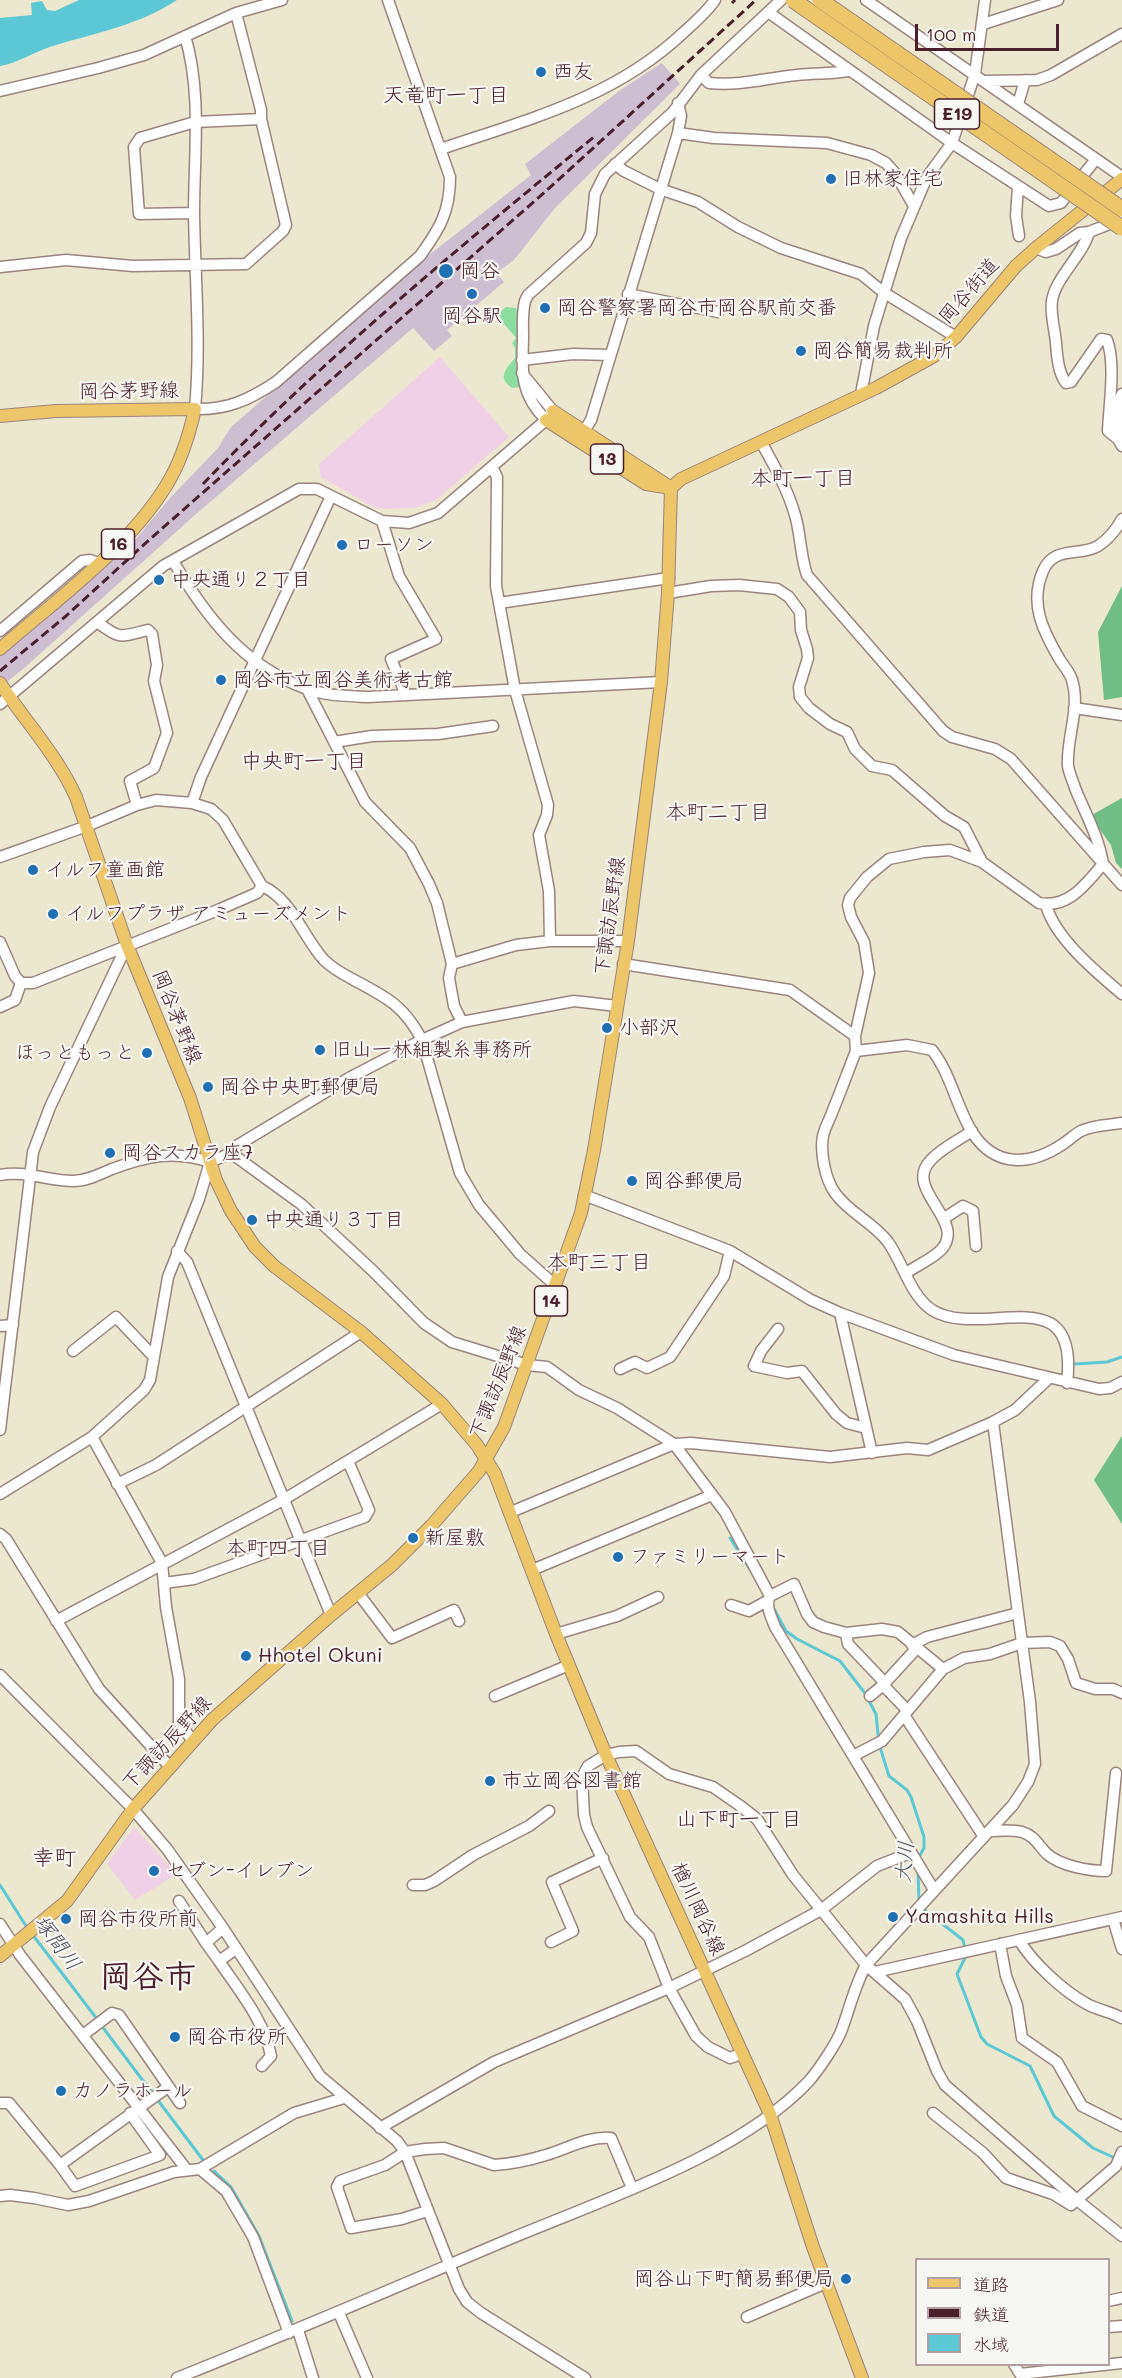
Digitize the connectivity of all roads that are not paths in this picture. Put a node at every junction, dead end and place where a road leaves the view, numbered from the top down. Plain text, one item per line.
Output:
1 (282, 0) edge
2 (388, 0) edge
3 (715, 0) edge
4 (781, 0) edge
5 (793, 0) edge
6 (820, 0) edge
7 (866, 0) edge
8 (985, 0) edge
9 (1058, 0) edge
10 (768, 12) junction
11 (236, 13) junction
12 (983, 24) junction
13 (1122, 34) edge
14 (185, 36) junction
15 (848, 71) junction
16 (975, 74) junction
17 (701, 75) junction
18 (1025, 80) junction
19 (986, 81) junction
20 (0, 91) edge
21 (678, 103) junction
22 (1018, 104) junction
23 (261, 119) junction
24 (195, 122) junction
25 (678, 133) junction
26 (952, 143) junction
27 (441, 149) junction
28 (1096, 159) junction
29 (615, 164) junction
30 (1122, 178) edge
31 (1018, 186) junction
32 (660, 189) junction
33 (914, 206) junction
34 (1122, 209) edge
35 (194, 213) junction
36 (1122, 219) edge
37 (1122, 228) edge
38 (1089, 232) junction
39 (1019, 236) dead end
40 (1036, 248) junction
41 (196, 266) junction
42 (0, 267) edge
43 (883, 292) junction
44 (628, 294) junction
45 (718, 312) dead end
46 (956, 338) junction
47 (610, 355) junction
48 (522, 360) junction
49 (522, 373) junction
50 (861, 394) junction
51 (1122, 394) edge
52 (195, 409) junction
53 (0, 416) edge
54 (550, 416) junction
55 (584, 431) junction
56 (761, 442) junction
57 (1120, 443) edge
58 (492, 467) junction
59 (671, 488) junction
60 (330, 496) junction
61 (1122, 519) edge
62 (382, 521) junction
63 (172, 561) junction
64 (98, 563) junction
65 (669, 578) junction
66 (668, 593) junction
67 (499, 603) junction
68 (97, 622) junction
69 (0, 631) edge
70 (0, 649) edge
71 (255, 661) junction
72 (661, 682) junction
73 (307, 689) junction
74 (515, 690) junction
75 (3, 692) edge
76 (406, 695) junction
77 (1074, 708) junction
78 (1122, 715) edge
79 (493, 726) dead end
80 (334, 742) junction
81 (192, 803) junction
82 (137, 805) junction
83 (87, 826) junction
84 (0, 857) edge
85 (982, 862) junction
86 (1103, 864) junction
87 (1122, 885) edge
88 (262, 886) junction
89 (1046, 905) junction
90 (550, 941) junction
91 (628, 941) junction
92 (0, 942) edge
93 (127, 945) junction
94 (452, 964) junction
95 (623, 964) junction
96 (21, 983) junction
97 (1122, 994) edge
98 (617, 1006) junction
99 (0, 1007) edge
100 (462, 1022) junction
101 (855, 1036) junction
102 (422, 1040) junction
103 (856, 1051) junction
104 (1122, 1123) edge
105 (972, 1131) junction
106 (231, 1152) junction
107 (210, 1162) junction
108 (0, 1175) edge
109 (29, 1176) junction
110 (584, 1196) junction
111 (943, 1219) junction
112 (976, 1246) dead end
113 (177, 1251) junction
114 (730, 1251) junction
115 (906, 1273) junction
116 (556, 1286) junction
117 (840, 1313) junction
118 (12, 1325) junction
119 (0, 1326) edge
120 (778, 1329) dead end
121 (362, 1332) junction
122 (73, 1351) dead end
123 (154, 1357) junction
124 (527, 1365) junction
125 (620, 1369) dead end
126 (1048, 1379) junction
127 (1122, 1382) edge
128 (1068, 1383) junction
129 (442, 1404) junction
130 (248, 1408) junction
131 (993, 1422) junction
132 (0, 1428) edge
133 (866, 1428) junction
134 (92, 1437) junction
135 (674, 1444) junction
136 (872, 1453) junction
137 (487, 1460) junction
138 (348, 1461) junction
139 (117, 1484) junction
140 (0, 1494) edge
141 (712, 1495) junction
142 (283, 1500) junction
143 (511, 1512) junction
144 (0, 1534) edge
145 (300, 1540) junction
146 (162, 1563) junction
147 (532, 1570) junction
148 (164, 1583) junction
149 (358, 1593) junction
150 (658, 1597) dead end
151 (768, 1598) junction
152 (731, 1605) dead end
153 (1018, 1613) junction
154 (331, 1615) junction
155 (56, 1621) junction
156 (459, 1621) dead end
157 (846, 1633) junction
158 (556, 1634) junction
159 (1022, 1643) junction
160 (914, 1647) junction
161 (569, 1665) junction
162 (943, 1669) junction
163 (0, 1675) edge
164 (884, 1684) junction
165 (1122, 1693) edge
166 (495, 1696) dead end
167 (870, 1696) dead end
168 (905, 1712) junction
169 (192, 1740) junction
170 (606, 1755) junction
171 (853, 1756) junction
172 (170, 1767) junction
173 (1116, 1773) dead end
174 (133, 1809) junction
175 (549, 1811) dead end
176 (986, 1834) junction
177 (910, 1853) junction
178 (603, 1858) junction
179 (413, 1885) dead end
180 (934, 1890) junction
181 (179, 1901) dead end
182 (821, 1910) junction
183 (1117, 1918) edge
184 (0, 1924) edge
185 (223, 1928) junction
186 (1019, 1940) junction
187 (551, 1942) dead end
188 (206, 1943) junction
189 (1000, 1944) junction
190 (13, 1945) junction
191 (236, 1949) junction
192 (1122, 1949) edge
193 (0, 1956) edge
194 (219, 1961) junction
195 (870, 1969) junction
196 (705, 1971) junction
197 (669, 1988) junction
198 (1122, 2019) edge
199 (83, 2035) junction
200 (743, 2053) junction
201 (262, 2066) dead end
202 (164, 2090) junction
203 (344, 2098) junction
204 (0, 2103) edge
205 (180, 2103) dead end
206 (140, 2107) junction
207 (933, 2113) dead end
208 (770, 2115) junction
209 (1122, 2126) edge
210 (380, 2127) junction
211 (405, 2152) junction
212 (1122, 2152) edge
213 (60, 2165) junction
214 (200, 2169) junction
215 (187, 2170) junction
216 (632, 2188) junction
217 (0, 2196) edge
218 (1077, 2200) junction
219 (427, 2211) junction
220 (1122, 2236) edge
221 (449, 2264) junction
222 (826, 2283) junction
223 (339, 2313) junction
224 (747, 2317) dead end
225 (294, 2332) junction
226 (1015, 2366) edge
227 (1107, 2366) edge
228 (1072, 2373) edge
229 (177, 2378) edge
230 (313, 2378) edge
231 (367, 2378) edge
232 (585, 2378) edge
233 (862, 2378) edge

1 - 11 street
2 - 27 street
3 - 27 street
4 - 10 street
5 - 37 highway, E19, bridge
6 - 34 highway, E19, bridge
7 - 16 street
8 - 12 street
9 - 12 street
10 - 15 street
10 - 17 street
11 - 14 street
11 - 23 street
12 - 16 street
13 - 18 street
14 - 20 street
14 - 24 street
15 - 17 street
15 - 26 street
16 - 19 street
16 - 26 street
17 - 21 street
18 - 19 street
18 - 22 street
19 - 22 street
21 - 25 street
21 - 29 street
22 - 28 street
23 - 24 street
23 - 41 street
24 - 35 street
24 - 35 street
25 - 32 street
25 - 33 street
26 - 31 street
26 - 33 street
27 - 52 street
28 - 30 street
28 - 31 street
29 - 32 street
29 - 48 street
30 - 40 main road, 岡谷街道
31 - 39 street
32 - 43 street
32 - 44 street
33 - 43 street
35 - 41 street
36 - 38 street
38 - 40 street
38 - 57 street
40 - 46 main road, 岡谷街道
41 - 42 street
41 - 52 street
43 - 46 street
43 - 50 street
44 - 45 street
44 - 47 street
46 - 50 main road, 岡谷街道
47 - 48 street
47 - 55 street
48 - 49 street
49 - 54 street
49 - 54 street
50 - 56 main road, 岡谷街道
51 - 57 street
52 - 53 main road, 岡谷茅野線
52 - 64 main road, 岡谷茅野線 / 16
54 - 55 main road, 13
54 - 58 street
54 - 59 main road, 13
55 - 59 main road, 13
56 - 59 main road, 岡谷街道
56 - 86 street
58 - 62 street
58 - 67 street
59 - 65 main road, 下諏訪辰野線 / 14
60 - 62 street
60 - 63 street
60 - 71 street
61 - 77 street
62 - 76 street
63 - 68 street
63 - 71 street
64 - 69 street
64 - 70 main road, 岡谷茅野線 / 16
65 - 66 main road, 下諏訪辰野線 / 14
65 - 67 street
66 - 72 main road, 下諏訪辰野線 / 14
66 - 85 street
67 - 74 street
68 - 75 street
68 - 82 street
71 - 73 street
71 - 81 street
72 - 74 street
72 - 91 main road, 下諏訪辰野線 / 14
73 - 76 street
73 - 80 street
74 - 76 street
74 - 90 street
75 - 83 main road, 岡谷茅野線
77 - 78 street
77 - 86 street
79 - 80 street
80 - 94 street
81 - 82 street
81 - 88 street
82 - 83 street
83 - 84 street
83 - 93 main road, 岡谷茅野線
85 - 89 street
85 - 101 street
86 - 87 street
86 - 89 street
88 - 93 street
88 - 102 street
89 - 97 street
90 - 91 street
90 - 94 street
91 - 95 main road, 下諏訪辰野線 / 14
92 - 96 street
93 - 96 street
93 - 107 main road, 岡谷茅野線
93 - 109 street
94 - 100 street
95 - 98 main road, 下諏訪辰野線 / 14
95 - 101 street
96 - 99 street
98 - 100 street
98 - 110 main road, 下諏訪辰野線 / 14
100 - 102 street
101 - 103 street
102 - 106 street
102 - 116 street
103 - 105 street
103 - 115 street
104 - 105 street
105 - 111 street
106 - 107 street
106 - 124 street
107 - 109 street
107 - 113 street
107 - 121 main road, 岡谷茅野線
108 - 109 street
109 - 118 street
110 - 114 street
110 - 116 main road, 下諏訪辰野線 / 14
111 - 112 street
111 - 115 street
113 - 123 street
113 - 130 street
114 - 117 street
114 - 125 street
115 - 128 street
116 - 124 main road, 下諏訪辰野線 / 14
117 - 126 street
117 - 133 street
118 - 119 street
118 - 132 street
120 - 133 street
121 - 129 main road, 岡谷茅野線
121 - 130 street
122 - 123 street
123 - 134 street
124 - 135 street
124 - 137 main road, 下諏訪辰野線 / 14
126 - 128 street
126 - 131 street
127 - 128 street
129 - 137 main road, 岡谷茅野線
129 - 138 street
130 - 139 street
130 - 142 street
131 - 136 street
131 - 153 street
133 - 136 street
134 - 139 street
134 - 140 street
135 - 136 street
135 - 141 street
135 - 143 street
137 - 143 main road, 楢川岡谷線
137 - 149 main road, 下諏訪辰野線 / 14
138 - 142 street
138 - 145 street
139 - 146 street
141 - 147 street
141 - 151 street
142 - 145 street
142 - 146 street
143 - 147 main road, 楢川岡谷線
144 - 155 street
145 - 148 street
145 - 154 street
146 - 148 street
146 - 155 street
147 - 158 main road, 楢川岡谷線
148 - 169 street
149 - 154 main road, 下諏訪辰野線 / 14
149 - 156 street
150 - 158 street
151 - 152 street
151 - 157 street
151 - 171 street
153 - 159 street
153 - 160 street
154 - 169 main road, 下諏訪辰野線 / 14
155 - 172 street
157 - 160 street
157 - 164 street
158 - 161 main road, 楢川岡谷線
159 - 162 street
159 - 165 street
159 - 176 street
160 - 162 street
160 - 164 street
161 - 166 street
161 - 170 main road, 楢川岡谷線
162 - 168 street
163 - 174 street
164 - 167 street
164 - 168 street
168 - 171 street
168 - 176 street
169 - 172 main road, 下諏訪辰野線 / 14
170 - 178 street
170 - 182 street
170 - 196 main road, 楢川岡谷線
171 - 177 street
172 - 174 main road, 下諏訪辰野線 / 14
173 - 176 street
174 - 185 street
174 - 190 main road, 下諏訪辰野線 / 14
175 - 179 street
176 - 180 street
177 - 180 street
177 - 182 street
178 - 187 street
178 - 197 street
180 - 195 street
181 - 188 street
182 - 195 street
182 - 196 street
183 - 186 street
183 - 192 street
184 - 190 street
185 - 188 street
185 - 191 street
186 - 189 street
186 - 198 street
188 - 194 street
189 - 195 street
189 - 209 street
190 - 193 main road, 下諏訪辰野線 / 14
190 - 199 street
191 - 194 street
191 - 203 street
194 - 201 street
195 - 208 street
195 - 218 street
196 - 197 street
196 - 200 main road, 楢川岡谷線
197 - 200 street
197 - 210 street
199 - 202 street
199 - 206 street
200 - 208 main road, 楢川岡谷線
202 - 205 street
202 - 206 street
203 - 210 street
203 - 214 street
204 - 213 street
206 - 213 street
206 - 213 street
206 - 215 street
207 - 218 street
208 - 216 street
208 - 222 main road, 楢川岡谷線
210 - 211 street
211 - 216 street
211 - 219 street
211 - 219 street
212 - 218 street
214 - 215 street
214 - 225 street
215 - 217 street
216 - 221 street
218 - 220 street
219 - 221 street
221 - 223 street
221 - 232 street
222 - 224 street
222 - 233 main road, 楢川岡谷線
223 - 225 street
223 - 231 street
225 - 229 street
225 - 230 street
226 - 228 street
227 - 228 street

